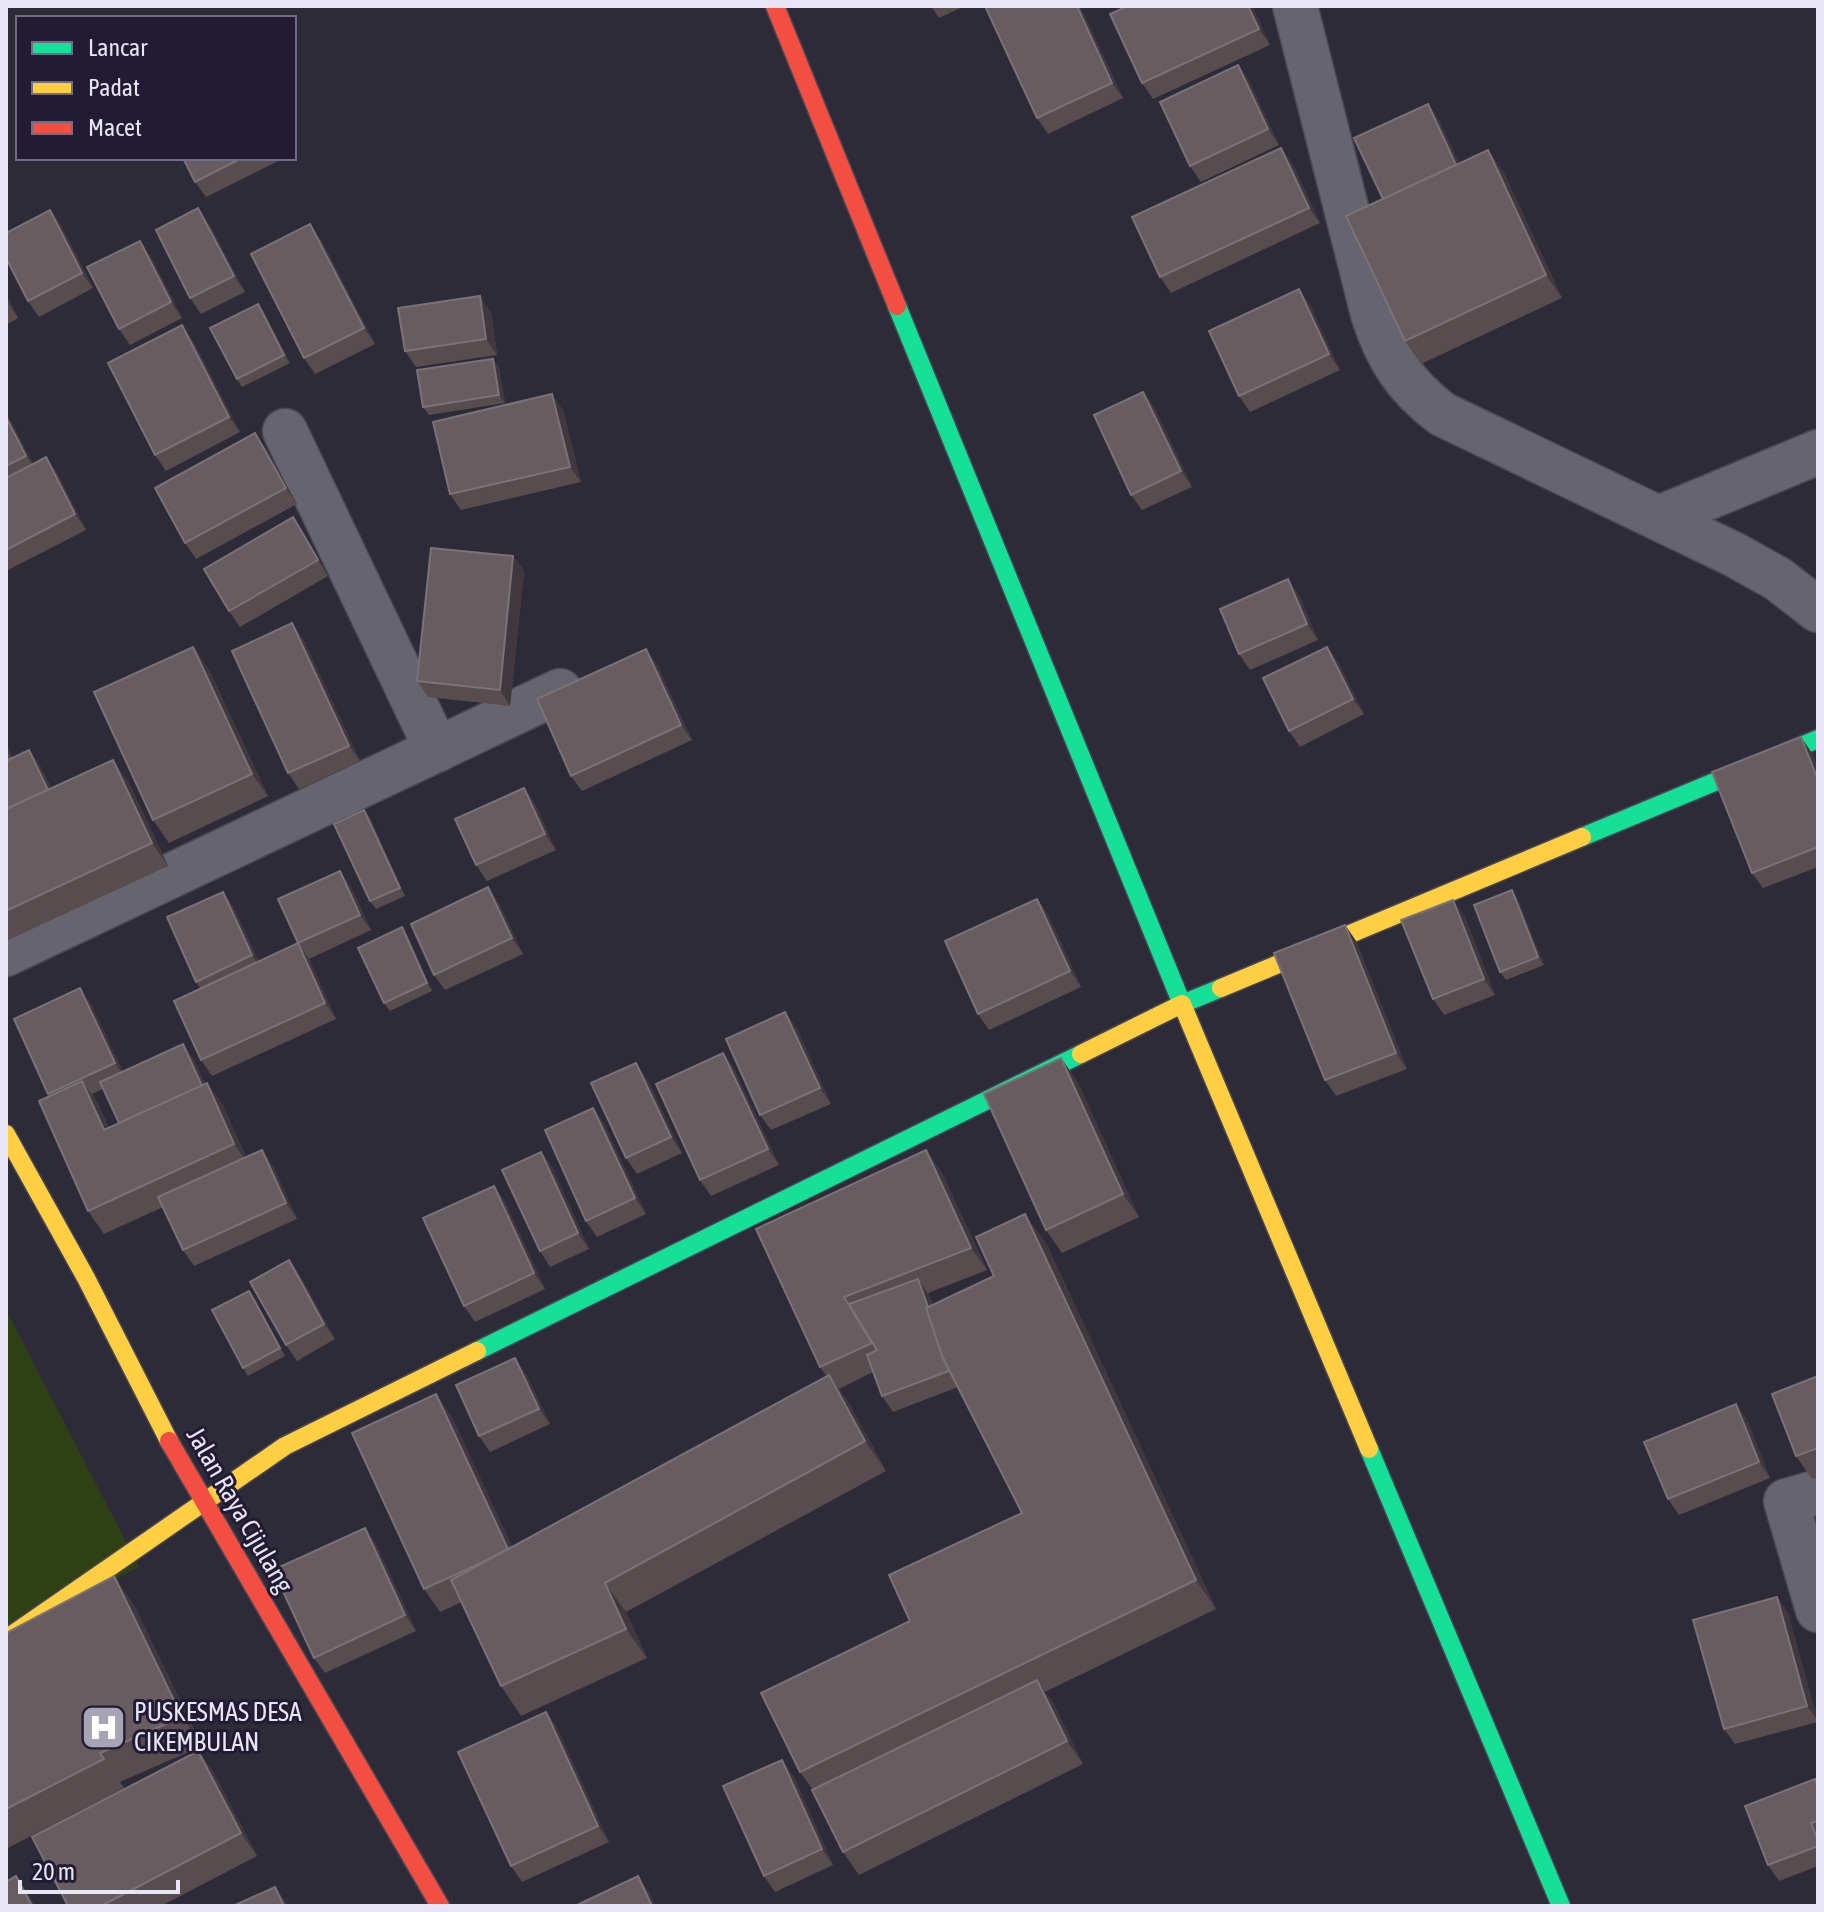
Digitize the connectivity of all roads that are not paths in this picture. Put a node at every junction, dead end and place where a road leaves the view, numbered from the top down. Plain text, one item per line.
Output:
1 (775, 6) edge
2 (1295, 6) edge
3 (285, 431) dead end
4 (1818, 452) edge
5 (1659, 518) junction
6 (1818, 610) edge
7 (560, 691) edge
8 (1818, 739) edge
9 (437, 750) junction
10 (6, 954) edge
11 (1182, 1004) junction
12 (6, 1134) edge
13 (1818, 1492) edge
14 (203, 1500) junction
15 (1818, 1610) edge
16 (6, 1639) edge
17 (440, 1906) edge
18 (1561, 1906) edge

1 - 11 main road
2 - 5 street
3 - 9 street
4 - 5 street
5 - 6 street
7 - 9 street
8 - 11 main road
9 - 10 street
11 - 14 main road
11 - 18 main road
12 - 14 main road, Jalan Raya Cijulang
13 - 15 street
14 - 16 main road
14 - 17 main road, Jalan Raya Cijulang

